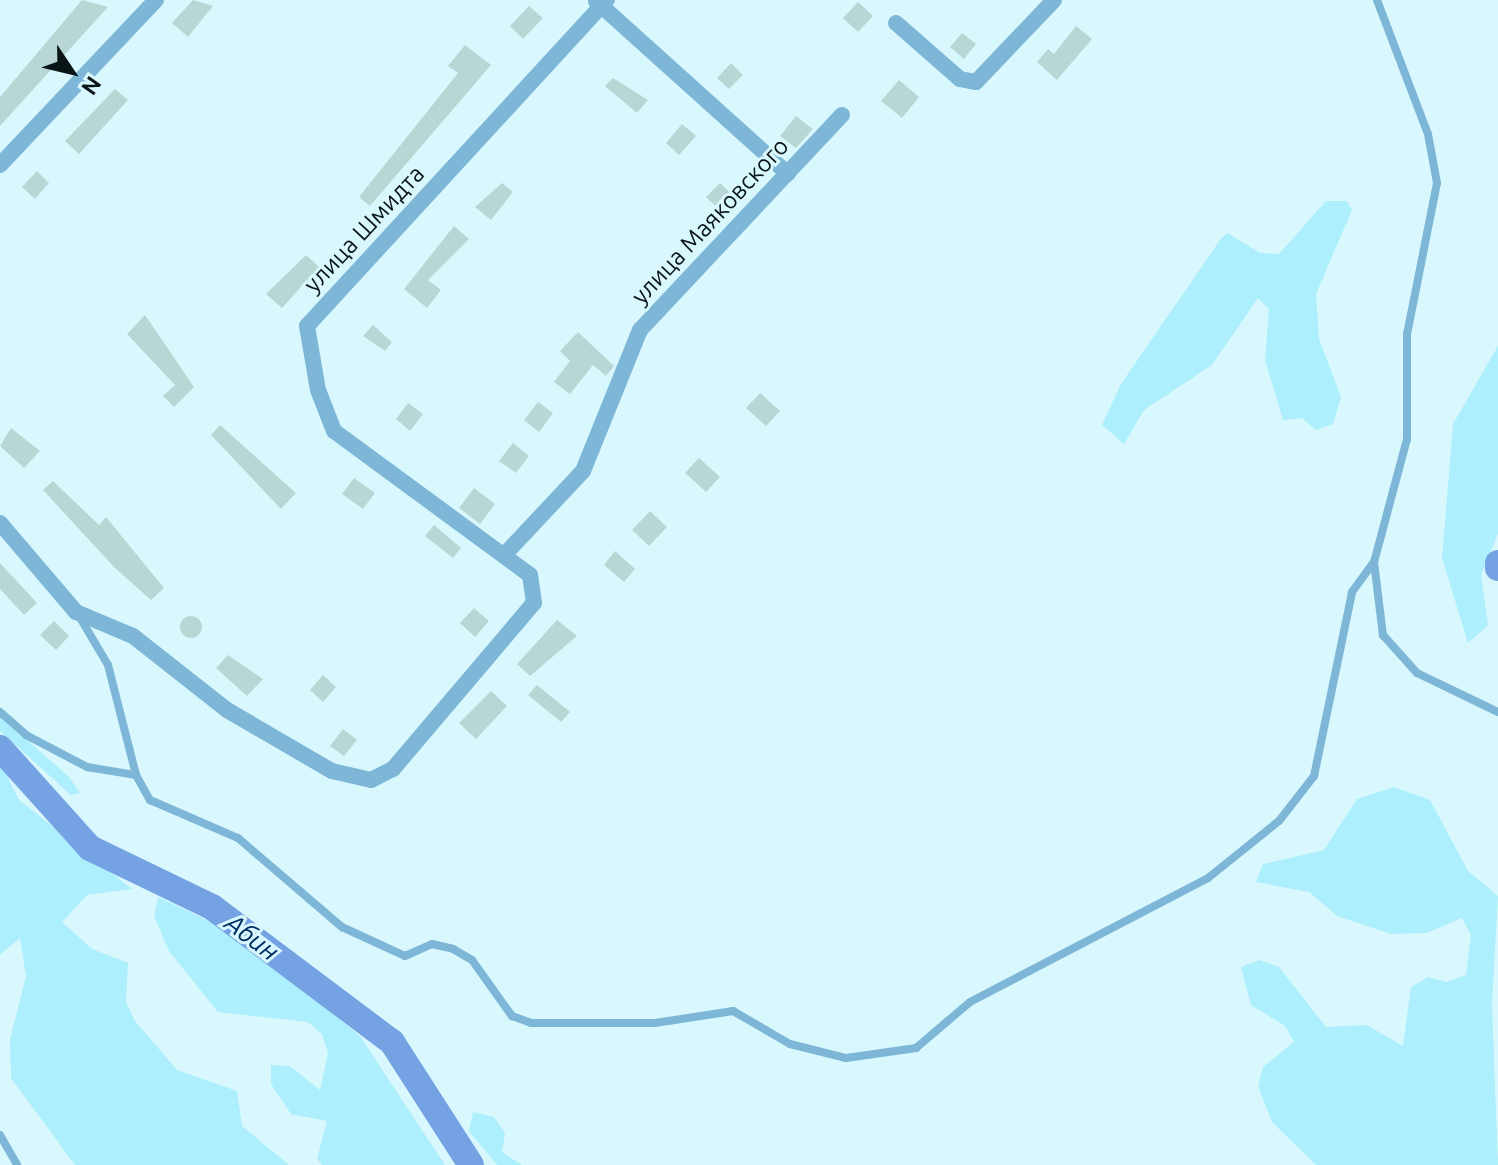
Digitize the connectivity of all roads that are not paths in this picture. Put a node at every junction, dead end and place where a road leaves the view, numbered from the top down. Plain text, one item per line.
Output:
1 (156, 0) edge
2 (1054, 0) edge
3 (1377, 0) edge
4 (601, 2) edge
5 (896, 23) dead end
6 (842, 115) dead end
7 (0, 165) edge
8 (788, 174) junction
9 (0, 523) edge
10 (507, 552) junction
11 (1374, 562) junction
12 (76, 612) junction
13 (0, 712) edge
14 (1498, 712) edge
15 (136, 775) junction
16 (0, 1135) edge
17 (16, 1164) edge

1 - 7 street
2 - 5 street
3 - 11 lane
4 - 8 street
4 - 10 street, улица Шмидта
6 - 8 street, улица Маяковского
8 - 10 street, улица Маяковского
9 - 12 street
10 - 12 street
11 - 14 lane
11 - 15 lane
12 - 15 lane
13 - 15 lane
16 - 17 lane

